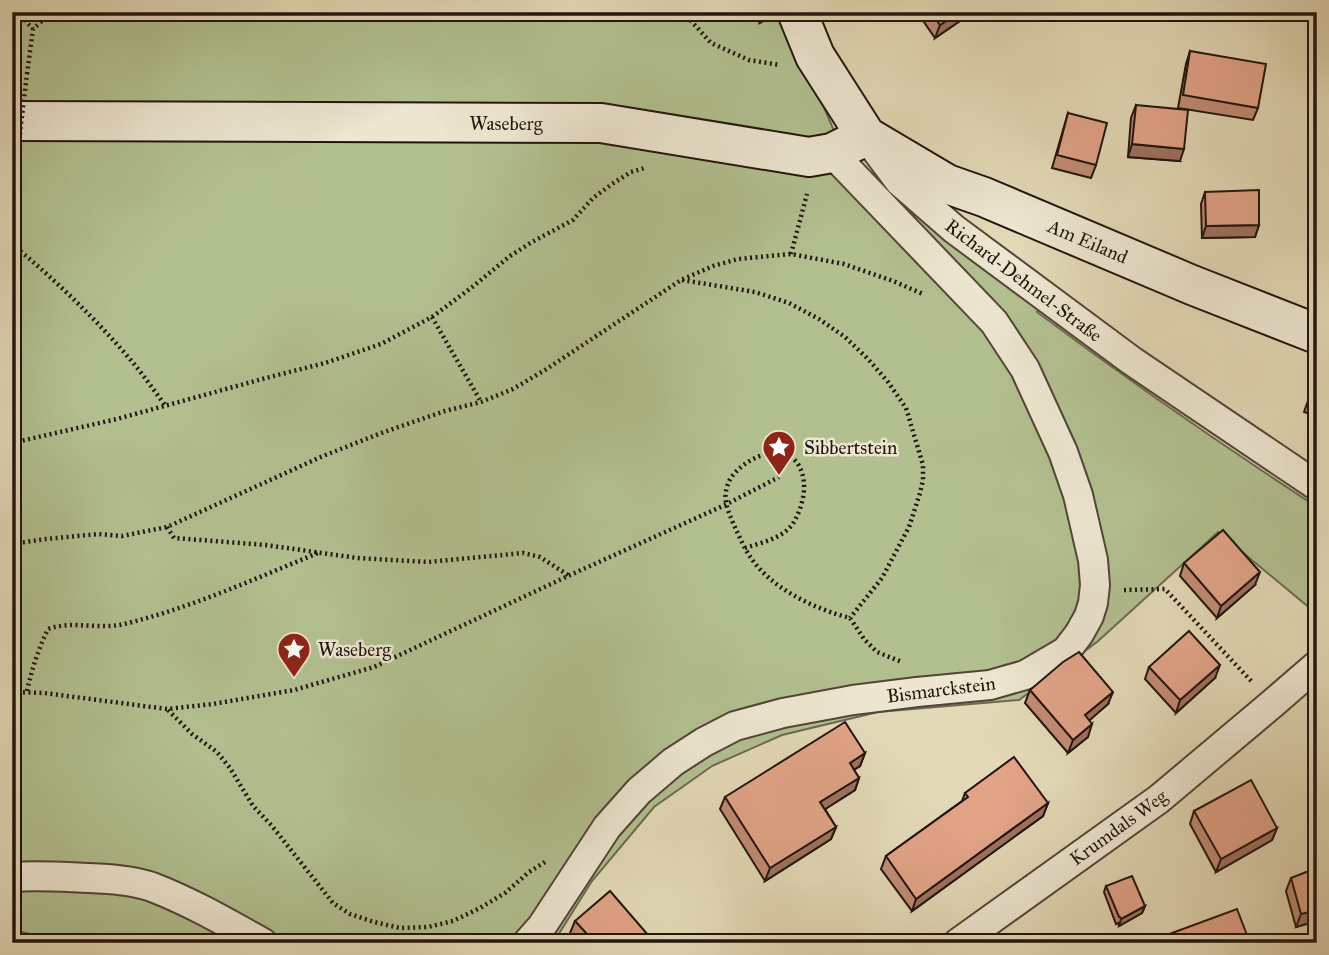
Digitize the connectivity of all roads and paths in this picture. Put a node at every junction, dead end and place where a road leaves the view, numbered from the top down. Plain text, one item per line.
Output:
1 (17, 12) edge
2 (58, 12) edge
3 (683, 12) edge
4 (797, 12) edge
5 (33, 29) junction
6 (785, 66) dead end
7 (12, 121) edge
8 (866, 136) junction
9 (832, 153) junction
10 (652, 166) dead end
11 (809, 187) dead end
12 (12, 200) edge
13 (12, 244) edge
14 (791, 254) junction
15 (681, 280) junction
16 (928, 296) dead end
17 (432, 317) junction
18 (1317, 334) edge
19 (481, 402) junction
20 (165, 405) junction
21 (12, 443) edge
22 (779, 477) dead end
23 (1317, 486) edge
24 (725, 505) junction
25 (167, 527) junction
26 (12, 544) edge
27 (745, 548) junction
28 (318, 553) junction
29 (568, 576) junction
30 (1095, 590) junction
31 (850, 618) junction
32 (1317, 665) edge
33 (27, 691) junction
34 (12, 692) edge
35 (917, 692) junction
36 (1272, 704) junction
37 (167, 709) junction
38 (593, 847) junction
39 (12, 877) edge
40 (263, 943) edge
41 (527, 943) edge
42 (958, 943) edge

1 - 5 path
2 - 5 path
3 - 6 path
4 - 8 street, Richard-Dehmel-Straße
5 - 12 path, bridge
7 - 9 street, Waseberg
8 - 9 street, Waseberg
8 - 18 street, Am Eiland
8 - 23 street, Richard-Dehmel-Straße
9 - 30 street, Bismarckstein
10 - 17 path
11 - 14 path
13 - 20 path
14 - 15 path
14 - 16 path
15 - 19 path
15 - 31 path
17 - 19 path
17 - 20 path
19 - 25 path
20 - 21 path
22 - 24 path
24 - 27 path
24 - 27 path
24 - 29 path
25 - 26 path
25 - 28 path
27 - 31 path
28 - 29 path
28 - 33 path
29 - 37 path
30 - 35 street, Bismarckstein
30 - 36 path
31 - 35 path
32 - 36 street, Krumdals Weg
33 - 34 path
33 - 37 path
35 - 38 street, Bismarckstein
36 - 42 street, Krumdals Weg
37 - 38 path
38 - 41 street, Bismarckstein
39 - 40 street

